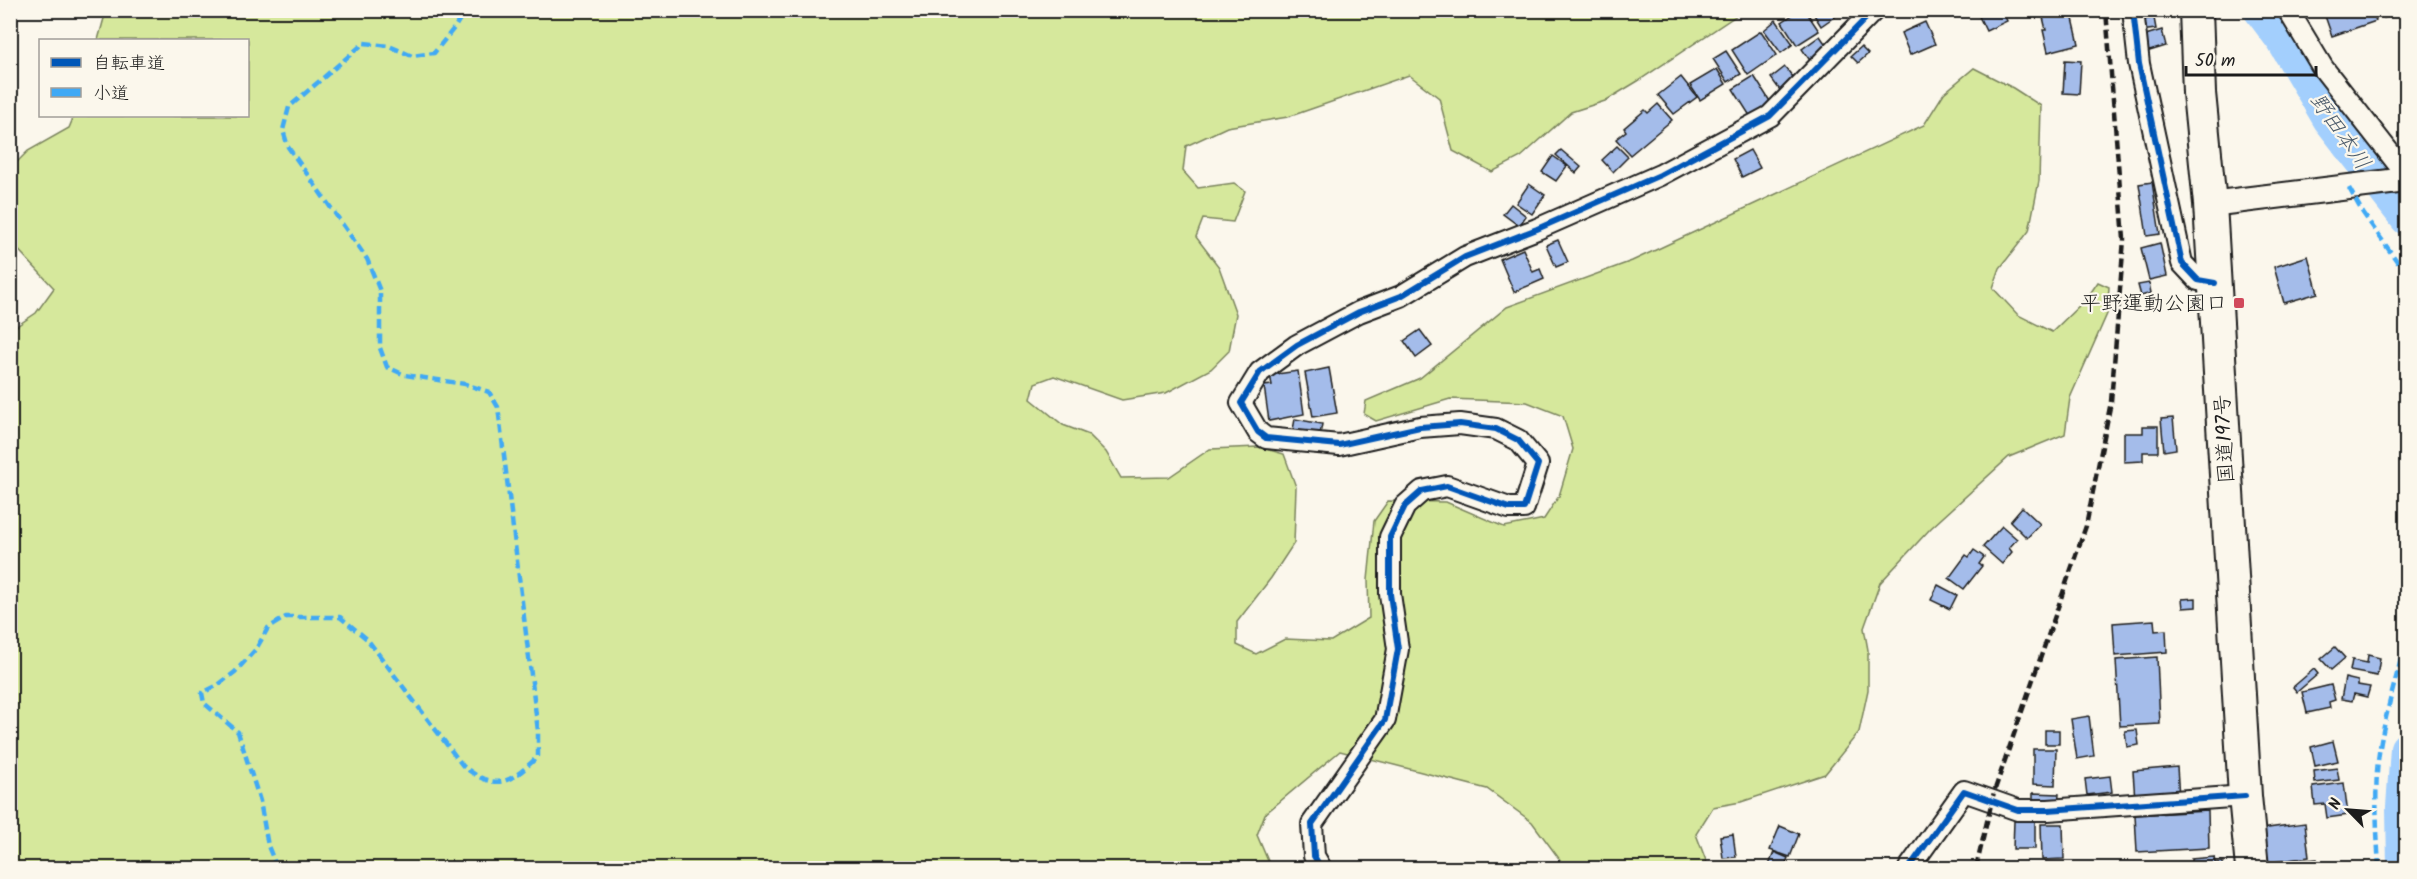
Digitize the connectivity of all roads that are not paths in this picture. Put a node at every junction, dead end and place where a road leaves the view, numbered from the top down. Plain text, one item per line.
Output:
1 (1874, 10) edge
2 (2133, 10) edge
3 (2196, 10) edge
4 (2288, 10) edge
5 (2405, 178) edge
6 (2210, 204) junction
7 (2215, 283) junction
8 (2245, 796) junction
9 (1321, 868) edge
10 (1910, 868) edge
11 (2252, 868) edge

1 - 9 street
2 - 7 street
3 - 6 highway, 国道197号
4 - 5 street
5 - 6 street
6 - 7 highway, 国道197号
7 - 8 highway, 国道197号
8 - 10 street
8 - 11 highway, 国道197号

